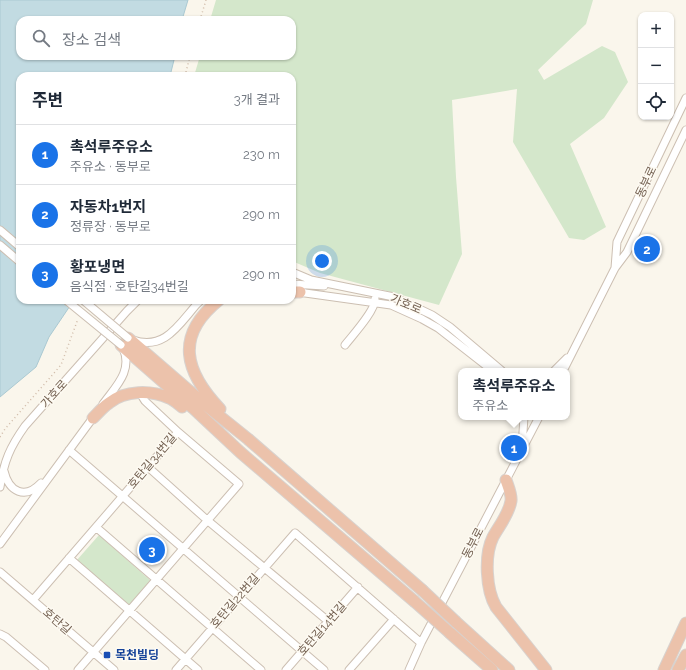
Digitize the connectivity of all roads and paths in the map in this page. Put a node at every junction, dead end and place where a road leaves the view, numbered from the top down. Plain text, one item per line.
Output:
1 (206, 0) edge
2 (201, 16) edge
3 (189, 60) edge
4 (186, 72) edge
5 (686, 98) edge
6 (686, 130) edge
7 (0, 230) edge
8 (16, 244) edge
9 (0, 245) edge
10 (16, 259) edge
11 (615, 268) junction
12 (296, 274) edge
13 (296, 284) edge
14 (350, 288) junction
15 (296, 291) edge
16 (375, 293) junction
17 (375, 303) junction
18 (72, 304) edge
19 (87, 304) edge
20 (132, 304) edge
21 (134, 304) edge
22 (197, 304) edge
23 (213, 304) edge
24 (127, 311) junction
25 (79, 317) dead end
26 (124, 342) junction
27 (345, 345) dead end
28 (573, 352) junction
29 (489, 368) edge
30 (498, 368) edge
31 (557, 368) edge
32 (565, 368) edge
33 (140, 393) junction
34 (93, 418) junction
35 (524, 420) edge
36 (537, 420) edge
37 (178, 432) junction
38 (0, 437) edge
39 (248, 439) junction
40 (69, 450) junction
41 (521, 451) junction
42 (240, 452) junction
43 (59, 464) junction
44 (148, 467) junction
45 (4, 468) junction
46 (506, 480) junction
47 (0, 487) edge
48 (123, 496) junction
49 (207, 520) junction
50 (97, 528) junction
51 (0, 544) edge
52 (183, 548) junction
53 (69, 558) junction
54 (264, 568) junction
55 (0, 572) edge
56 (156, 580) junction
57 (358, 587) junction
58 (239, 597) junction
59 (33, 600) junction
60 (129, 611) junction
61 (394, 619) junction
62 (328, 621) junction
63 (686, 623) edge
64 (212, 628) junction
65 (0, 634) edge
66 (422, 643) junction
67 (302, 651) junction
68 (93, 652) junction
69 (686, 655) edge
70 (186, 659) junction
71 (45, 670) edge
72 (78, 670) edge
73 (114, 670) edge
74 (176, 670) edge
75 (198, 670) edge
76 (261, 670) edge
77 (286, 670) edge
78 (324, 670) edge
79 (349, 670) edge
80 (409, 670) edge
81 (492, 670) edge
82 (509, 670) edge
83 (546, 670) edge
84 (664, 670) edge
85 (678, 670) edge

1 - 2 path
3 - 4 path
5 - 11 street, 동부로
6 - 11 street, 동부로
7 - 8 street
9 - 10 street
11 - 28 street, 동부로
12 - 14 street, 가호로
13 - 14 street
14 - 16 street, 가호로
15 - 17 street, 가호로
16 - 17 street
16 - 30 street, 가호로
17 - 27 street
17 - 29 street, 가호로
18 - 26 street, bridge
19 - 26 street, bridge
20 - 24 street, 가호로
21 - 24 street, 가호로
22 - 26 street
23 - 39 highway
24 - 45 street, 가호로
25 - 38 path
26 - 34 street
26 - 39 highway
26 - 42 highway
28 - 31 street
28 - 32 street, 동부로
33 - 34 highway
33 - 37 street, 호탄길34번길
33 - 42 highway
34 - 40 street
35 - 41 street
36 - 41 street, 동부로
37 - 44 street, 호탄길34번길
37 - 49 street
39 - 82 highway, bridge
40 - 43 street
40 - 48 street
41 - 46 street, 동부로
42 - 81 highway, bridge
43 - 45 street
43 - 51 street
44 - 48 street, 호탄길34번길
44 - 49 street
45 - 47 street, 가호로
46 - 66 street, 동부로
46 - 83 highway
48 - 50 street, 호탄길34번길
48 - 52 street, 호탄길34번길
49 - 52 street
49 - 54 street
50 - 53 street, 호탄길34번길
50 - 56 street
52 - 56 street
52 - 58 street, 호탄길34번길
53 - 59 street, 호탄길34번길
53 - 60 street
54 - 57 street, 호탄길22번길
54 - 58 street, 호탄길22번길
54 - 62 street
55 - 59 street, 호탄길
56 - 60 street
56 - 64 street
57 - 61 street
57 - 62 street, 호탄길14번길
58 - 64 street, 호탄길22번길
58 - 67 street, 호탄길34번길
59 - 68 street, 호탄길
60 - 68 street
60 - 70 street
61 - 66 street
61 - 79 street
62 - 67 street, 호탄길14번길
63 - 84 highway
64 - 70 street, 호탄길22번길
64 - 76 street
65 - 71 street
66 - 80 street, 동부로
67 - 77 street, 호탄길14번길
67 - 78 street, 호탄길34번길
68 - 72 street
68 - 73 street, 호탄길
69 - 85 highway
70 - 74 street, 호탄길22번길
70 - 75 street

